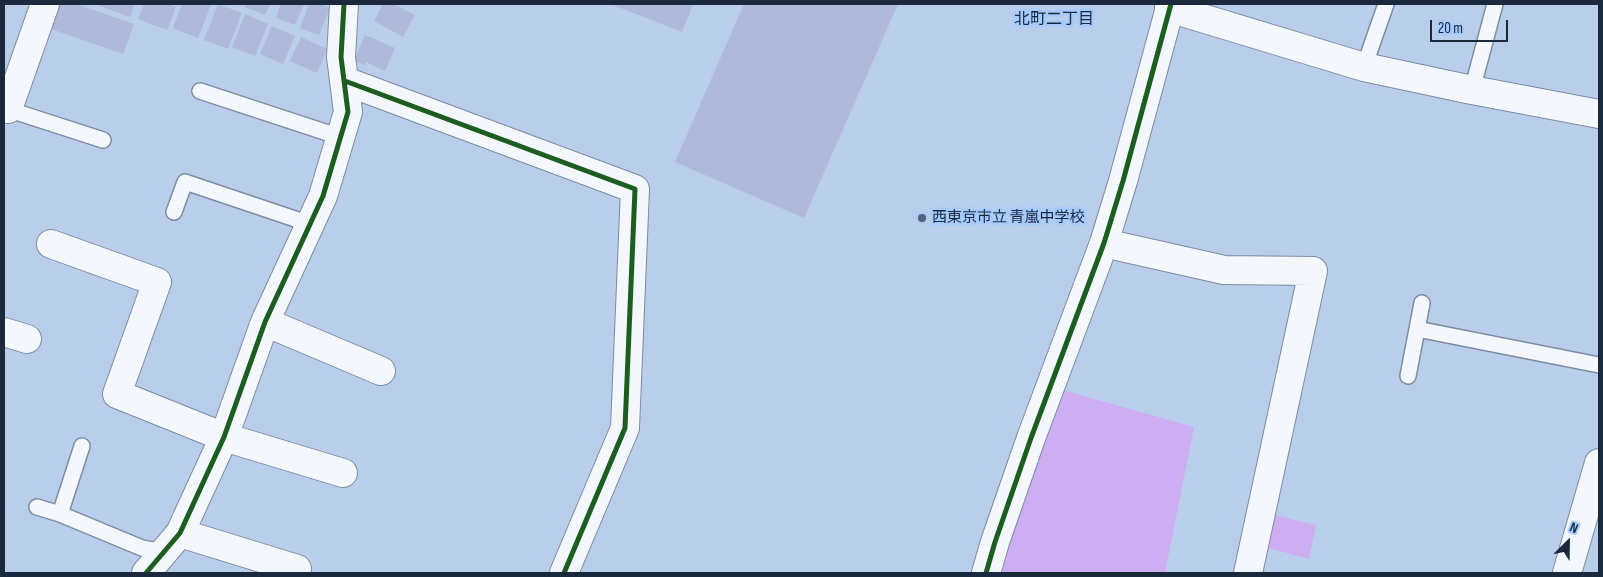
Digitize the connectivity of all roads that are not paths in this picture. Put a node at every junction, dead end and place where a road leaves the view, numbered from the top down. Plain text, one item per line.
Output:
1 (45, 4) edge
2 (344, 4) edge
3 (1386, 4) edge
4 (1495, 4) edge
5 (1170, 6) edge
6 (1364, 66) junction
7 (345, 81) junction
8 (1472, 90) junction
9 (200, 91) dead end
10 (6, 108) edge
11 (1599, 114) edge
12 (340, 137) junction
13 (103, 140) dead end
14 (174, 212) dead end
15 (310, 224) junction
16 (1104, 243) junction
17 (51, 244) dead end
18 (1422, 303) dead end
19 (265, 322) junction
20 (1417, 329) junction
21 (1599, 365) edge
22 (381, 371) dead end
23 (1408, 376) dead end
24 (224, 437) junction
25 (82, 446) dead end
26 (343, 473) dead end
27 (1598, 473) edge
28 (38, 507) dead end
29 (60, 514) junction
30 (172, 542) junction
31 (300, 572) edge
32 (146, 573) edge
33 (564, 573) edge
34 (986, 573) edge
35 (1248, 573) edge
36 (1568, 573) edge

1 - 10 street
2 - 7 street
3 - 6 lane
4 - 8 lane
5 - 6 street
5 - 16 street
6 - 8 street
7 - 12 street
7 - 33 street
8 - 11 street
9 - 12 lane
10 - 13 lane
12 - 15 street
14 - 15 lane
15 - 19 street
16 - 34 street
16 - 35 street
17 - 24 street
18 - 20 lane
19 - 22 street
19 - 24 street
20 - 21 lane
20 - 23 lane
24 - 26 street
24 - 30 street
25 - 29 lane
27 - 36 street
28 - 29 lane
29 - 30 lane
30 - 31 street
30 - 32 street

